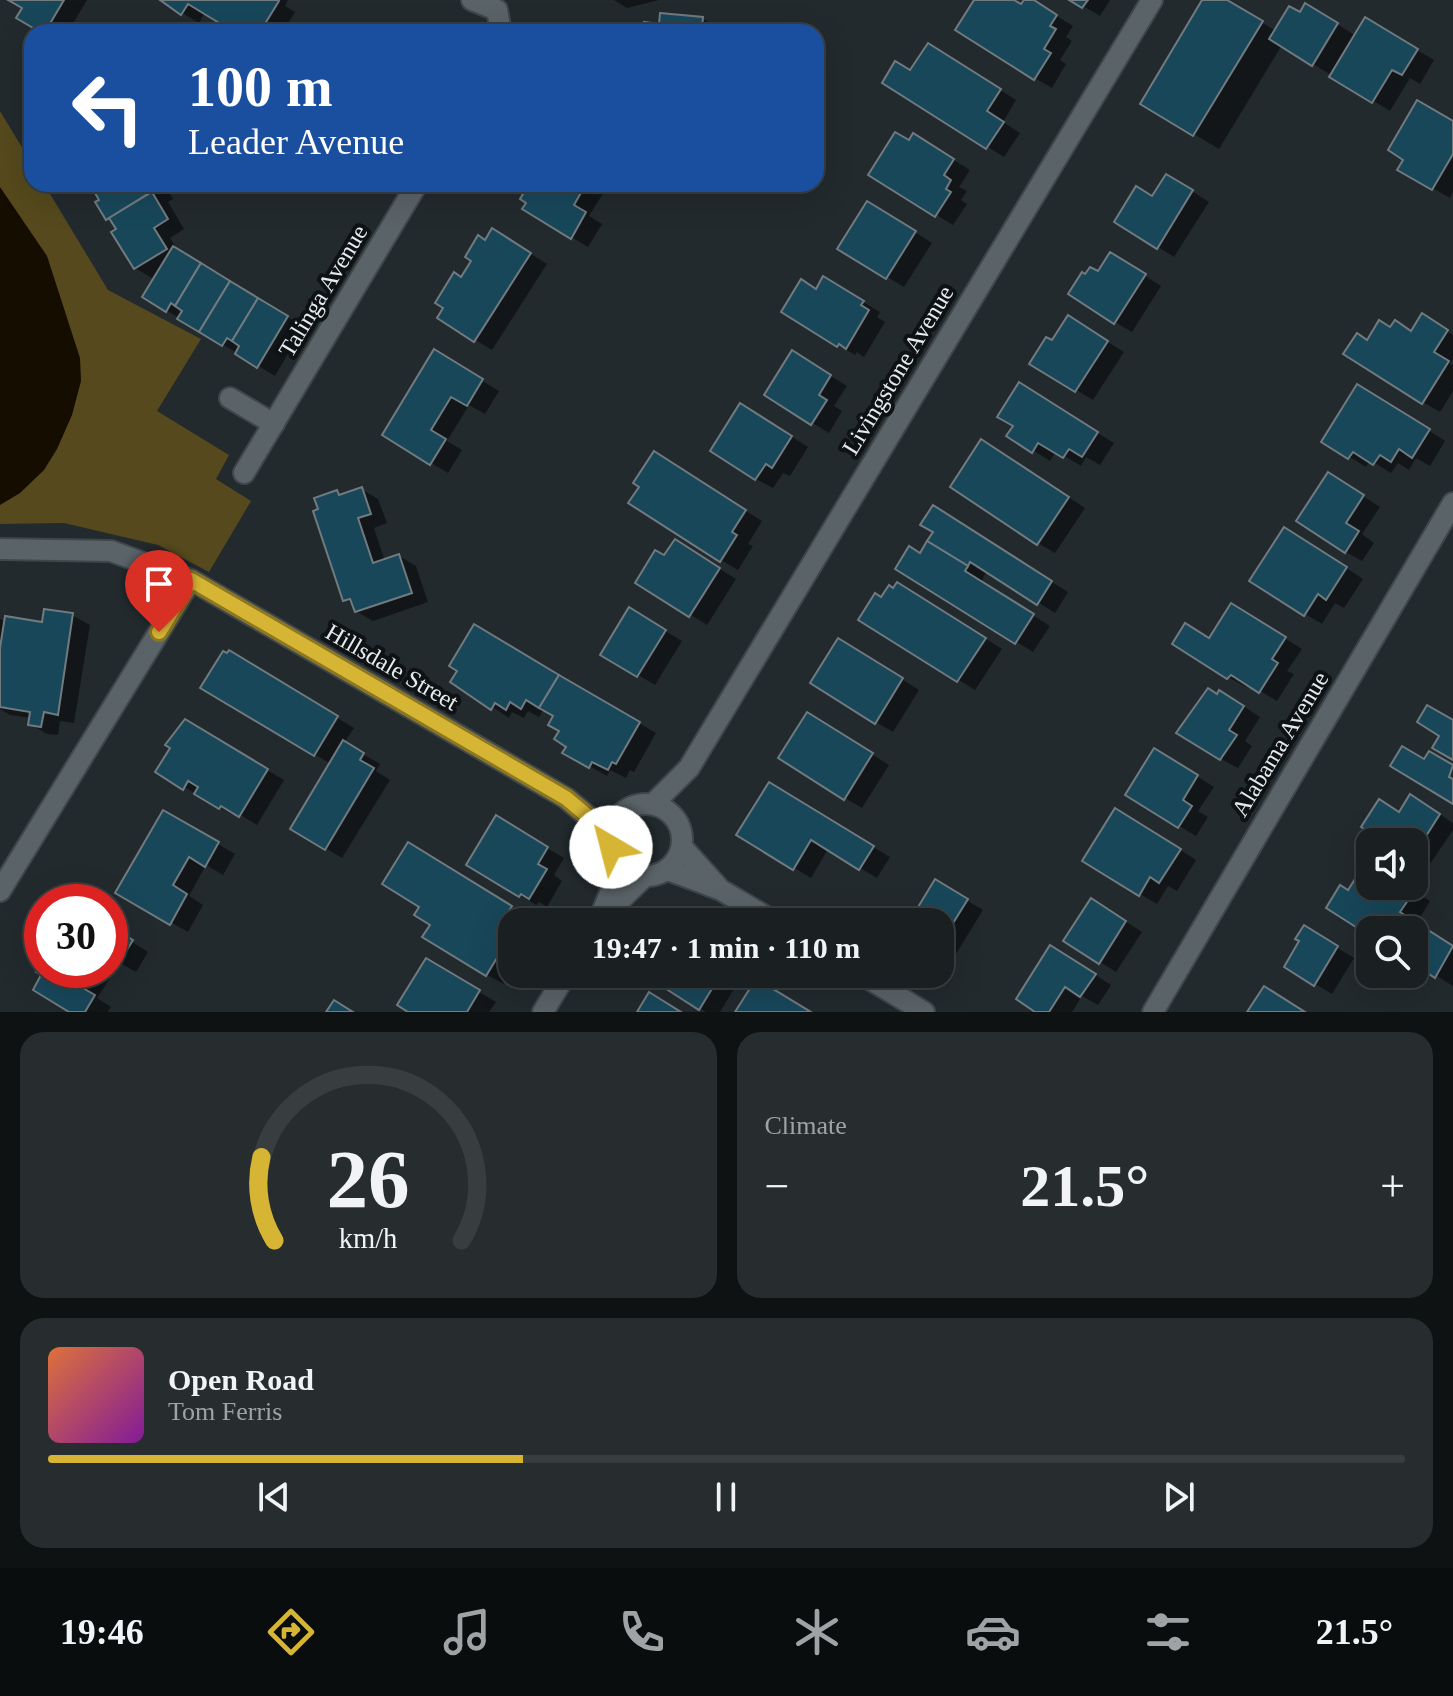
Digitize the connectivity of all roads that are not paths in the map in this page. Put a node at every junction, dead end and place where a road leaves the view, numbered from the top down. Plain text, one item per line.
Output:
1 (472, 0) edge
2 (1152, 0) edge
3 (500, 24) edge
4 (412, 192) edge
5 (230, 398) dead end
6 (274, 424) junction
7 (244, 473) dead end
8 (1453, 503) edge
9 (0, 549) edge
10 (191, 580) junction
11 (689, 768) junction
12 (566, 798) junction
13 (653, 804) junction
14 (622, 813) junction
15 (674, 816) junction
16 (610, 835) junction
17 (682, 847) junction
18 (621, 866) junction
19 (668, 870) junction
20 (644, 877) junction
21 (721, 890) junction
22 (0, 891) edge
23 (604, 908) edge
24 (612, 908) edge
25 (751, 908) edge
26 (558, 988) edge
27 (884, 988) edge
28 (543, 1012) edge
29 (924, 1012) edge
30 (1153, 1012) edge

1 - 3 street
2 - 11 street, Livingstone Avenue
4 - 6 street, Talinga Avenue
5 - 6 street
6 - 7 street, Talinga Avenue
8 - 30 street, Alabama Avenue
9 - 10 street, Hillsdale Street
10 - 12 street, Hillsdale Street
10 - 22 street
11 - 13 street, Livingstone Avenue
11 - 15 street, Livingstone Avenue
12 - 14 street, Hillsdale Street
12 - 16 street, Hillsdale Street
13 - 14 street
13 - 15 street
14 - 16 street
15 - 17 street
16 - 18 street
17 - 19 street
17 - 21 street
18 - 20 street
18 - 23 street
19 - 20 street
19 - 21 street
20 - 24 street
21 - 25 street
26 - 28 street
27 - 29 street

